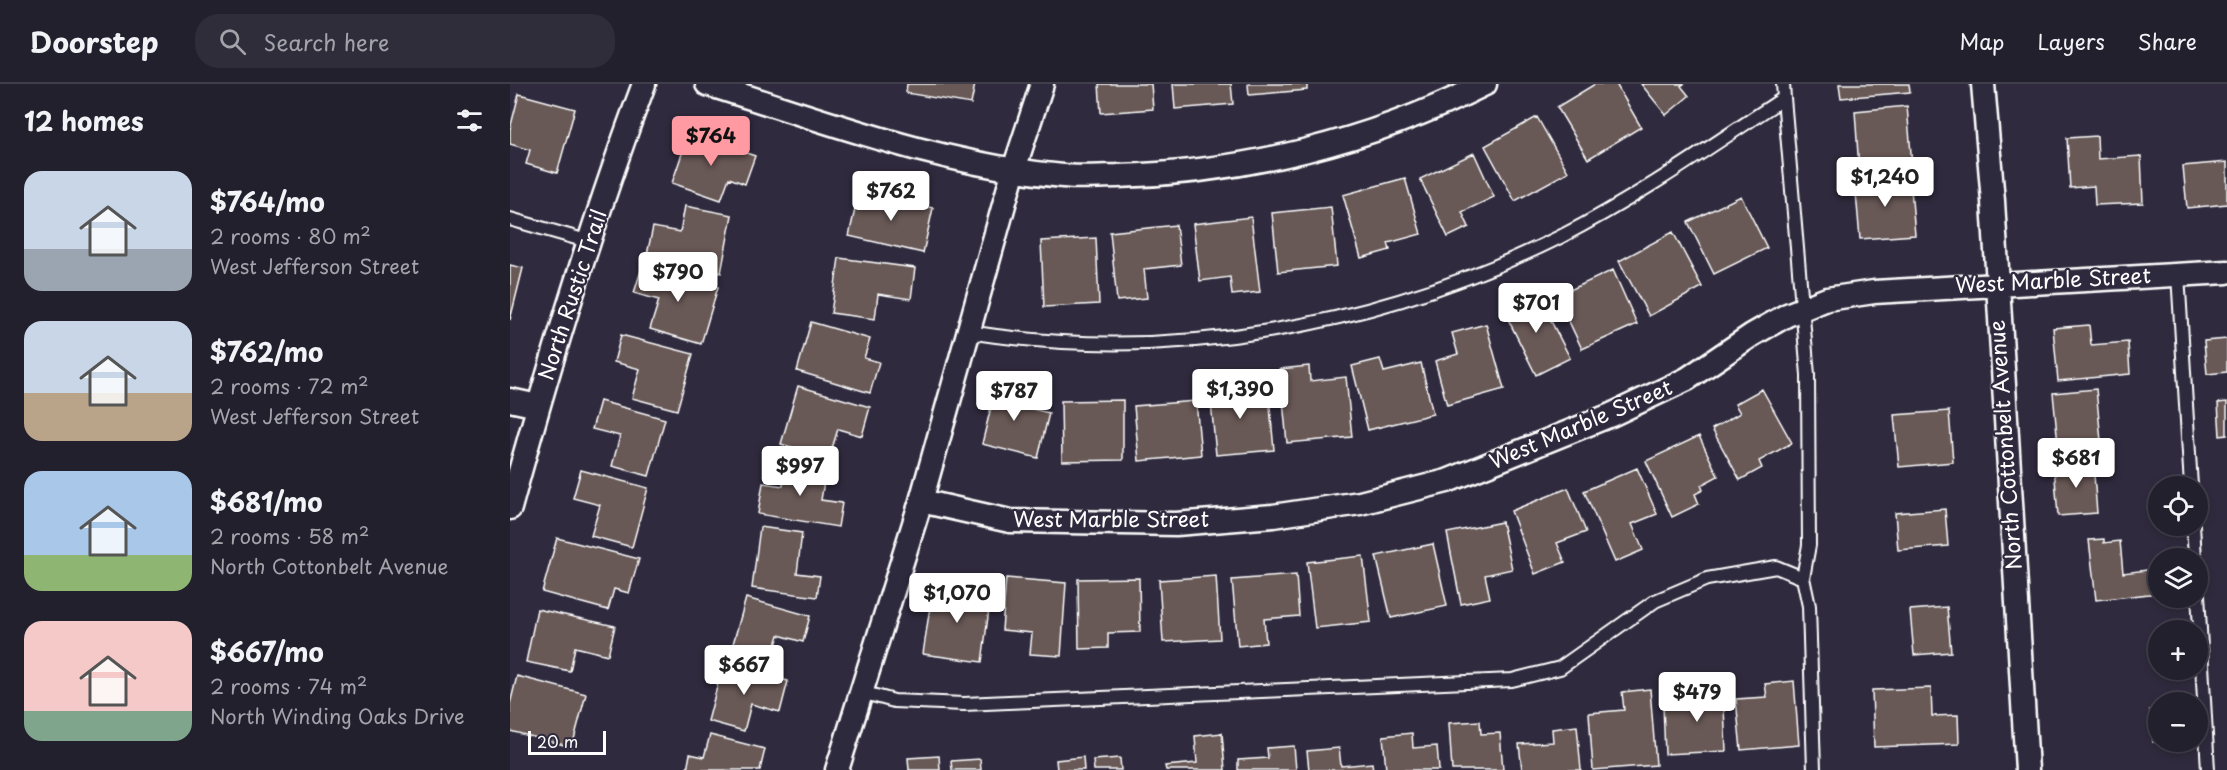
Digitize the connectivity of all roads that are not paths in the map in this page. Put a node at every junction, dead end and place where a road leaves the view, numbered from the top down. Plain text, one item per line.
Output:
1 (644, 84) edge
2 (707, 84) edge
3 (1042, 84) edge
4 (1485, 84) edge
5 (1784, 84) edge
6 (1983, 84) edge
7 (1784, 98) junction
8 (1014, 169) junction
9 (510, 219) edge
10 (590, 242) junction
11 (2227, 272) edge
12 (2178, 274) junction
13 (1996, 285) junction
14 (1801, 309) junction
15 (968, 332) junction
16 (510, 400) edge
17 (538, 406) junction
18 (2190, 476) edge
19 (921, 501) junction
20 (510, 508) edge
21 (1803, 578) junction
22 (2199, 608) edge
23 (861, 692) junction
24 (837, 770) edge
25 (1814, 770) edge
26 (2027, 770) edge
27 (2208, 770) edge

1 - 10 street, North Rustic Trail
2 - 8 street
3 - 8 street
4 - 8 street
5 - 7 lane
6 - 13 street, North Cottonbelt Avenue
7 - 14 lane
7 - 15 lane
8 - 15 street
9 - 10 lane
10 - 17 street, North Rustic Trail
11 - 12 street, West Marble Street
12 - 13 street, West Marble Street
12 - 18 lane
13 - 14 street, West Marble Street
13 - 26 street, North Cottonbelt Avenue
14 - 19 street, West Marble Street
14 - 21 lane
15 - 19 street
16 - 17 street
17 - 20 street, North Rustic Trail
19 - 23 street
21 - 23 lane
21 - 25 lane
22 - 27 lane
23 - 24 street

